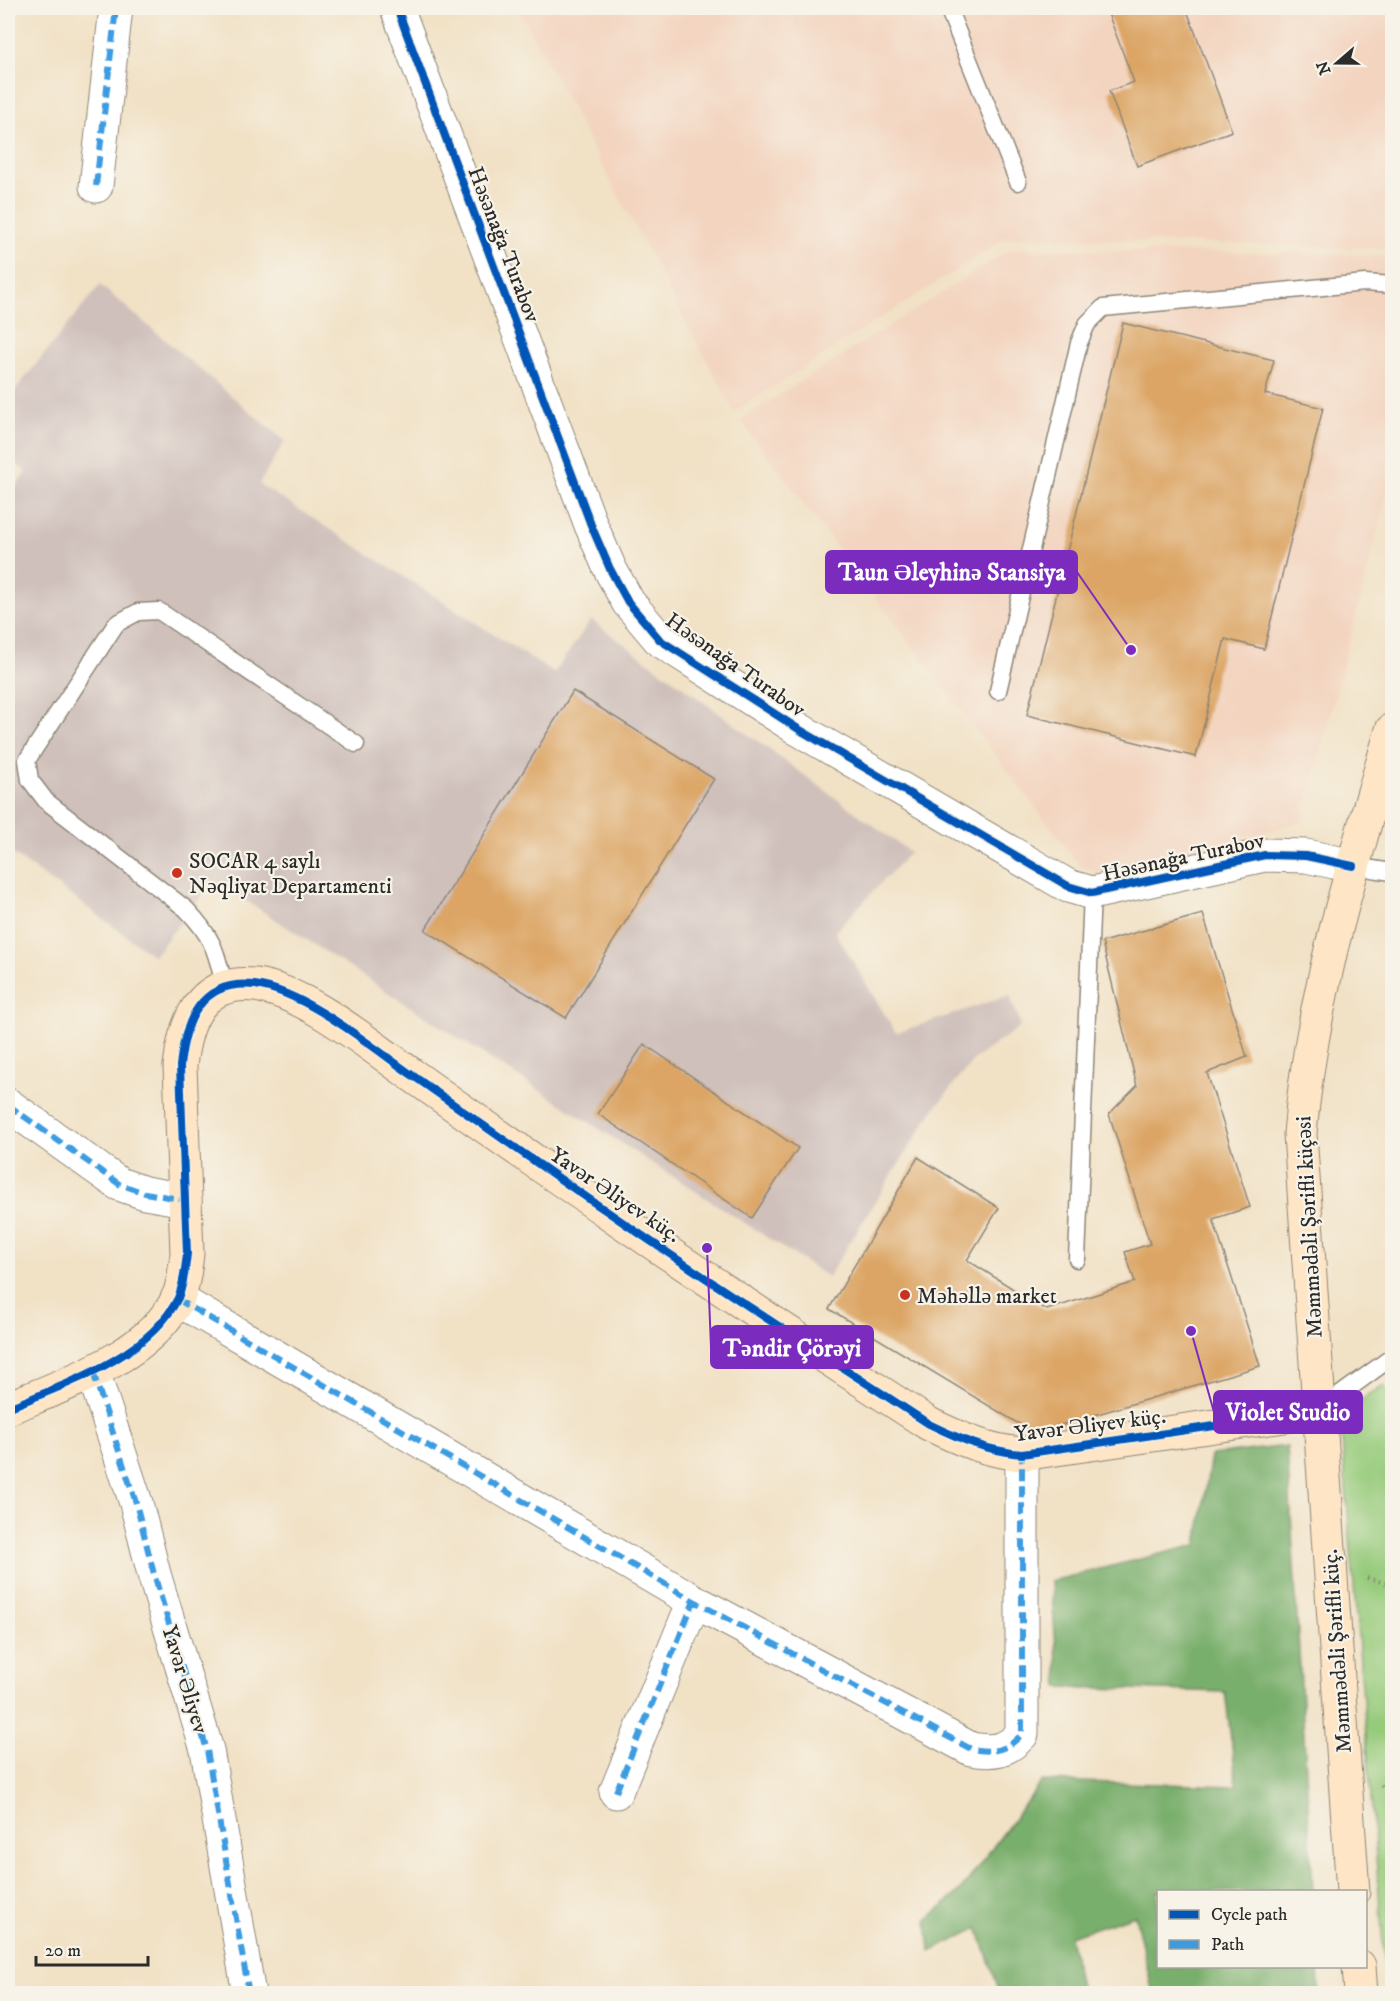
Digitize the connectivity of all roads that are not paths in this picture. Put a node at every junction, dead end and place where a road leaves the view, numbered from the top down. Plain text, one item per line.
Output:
1 (116, 8) edge
2 (397, 8) edge
3 (948, 8) edge
4 (1018, 182) dead end
5 (96, 186) dead end
6 (1392, 285) edge
7 (998, 691) dead end
8 (1392, 730) edge
9 (356, 744) dead end
10 (1353, 866) junction
11 (1392, 872) edge
12 (1092, 893) junction
13 (225, 988) junction
14 (8, 1105) edge
15 (184, 1200) junction
16 (1077, 1259) dead end
17 (177, 1299) junction
18 (1392, 1357) edge
19 (93, 1372) junction
20 (8, 1408) edge
21 (1318, 1411) junction
22 (1022, 1454) junction
23 (694, 1601) junction
24 (616, 1792) dead end
25 (1353, 1890) edge
26 (1359, 1968) edge
27 (249, 1994) edge
28 (1361, 1994) edge

1 - 5 street
2 - 12 street, Həsənağa Turabov
3 - 4 lane
6 - 7 lane
8 - 10 street, Məmmədəli Şərifli küçəsi
9 - 13 lane
10 - 11 lane
10 - 12 street, Həsənağa Turabov
10 - 21 street, Məmmədəli Şərifli küçəsi
12 - 16 lane
13 - 15 street, Yavər Əliyev küç.
13 - 22 street, Yavər Əliyev küç.
14 - 15 street
15 - 17 street, Yavər Əliyev küç.
17 - 19 street
17 - 23 street
18 - 21 lane
19 - 20 street
19 - 27 street, Yavər Əliyev
21 - 22 street, Yavər Əliyev küç.
21 - 25 street, Məmmədəli Şərifli küç.
22 - 23 street
23 - 24 street
26 - 28 street

